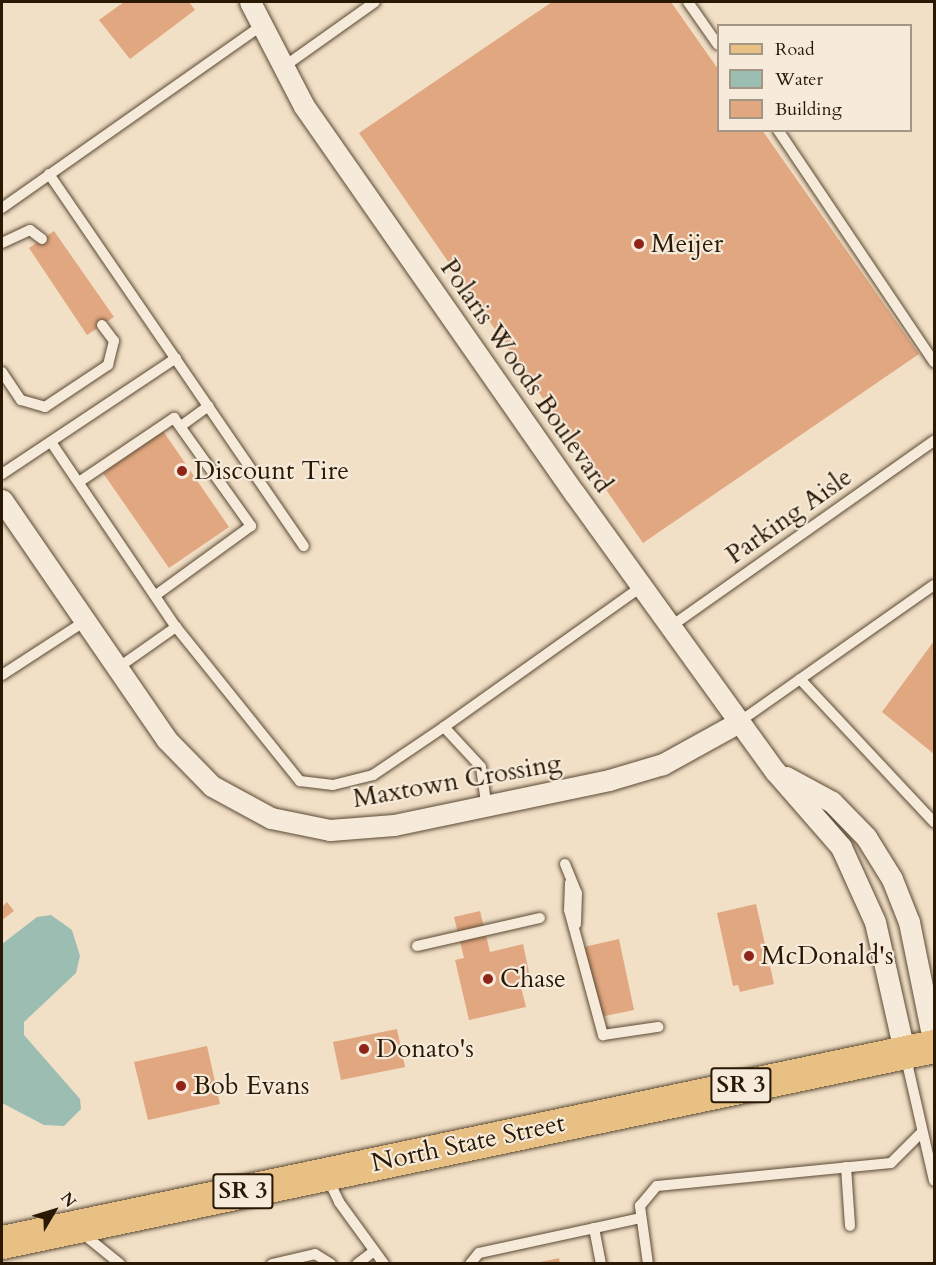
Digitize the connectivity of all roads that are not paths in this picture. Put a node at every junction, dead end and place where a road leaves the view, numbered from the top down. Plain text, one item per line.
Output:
1 (250, 2) edge
2 (375, 2) edge
3 (688, 2) edge
4 (264, 24) junction
5 (717, 44) edge
6 (282, 68) junction
7 (779, 132) edge
8 (49, 174) junction
9 (2, 208) edge
10 (42, 239) dead end
11 (2, 243) edge
12 (102, 325) dead end
13 (176, 358) junction
14 (934, 362) edge
15 (2, 372) edge
16 (209, 406) junction
17 (182, 426) junction
18 (934, 441) edge
19 (51, 442) junction
20 (2, 474) edge
21 (79, 482) junction
22 (2, 500) edge
23 (304, 546) dead end
24 (934, 585) edge
25 (641, 587) junction
26 (156, 595) junction
27 (85, 621) junction
28 (176, 627) junction
29 (670, 627) junction
30 (119, 667) junction
31 (2, 675) edge
32 (800, 680) junction
33 (739, 722) junction
34 (444, 727) junction
35 (775, 771) junction
36 (486, 803) junction
37 (934, 822) edge
38 (566, 864) dead end
39 (540, 918) dead end
40 (417, 946) dead end
41 (658, 1027) dead end
42 (924, 1047) edge
43 (920, 1134) junction
44 (846, 1167) junction
45 (326, 1174) junction
46 (934, 1182) edge
47 (640, 1218) junction
48 (850, 1226) dead end
49 (74, 1227) junction
50 (594, 1228) junction
51 (2, 1242) edge
52 (374, 1251) junction
53 (120, 1263) edge
54 (272, 1263) edge
55 (331, 1263) edge
56 (357, 1263) edge
57 (384, 1263) edge
58 (470, 1263) edge
59 (601, 1263) edge
60 (648, 1263) edge

1 - 4 street, Polaris Woods Boulevard
2 - 6 lane
3 - 5 lane
4 - 6 street, Polaris Woods Boulevard
4 - 8 lane
6 - 25 street, Polaris Woods Boulevard
7 - 14 lane
8 - 9 lane
8 - 13 lane
10 - 11 lane
12 - 15 lane
13 - 16 lane
13 - 19 lane
16 - 17 lane
16 - 23 lane
17 - 21 lane
17 - 26 lane
18 - 29 lane, Parking Aisle
19 - 20 lane
19 - 21 lane
21 - 26 lane
22 - 27 street, Maxtown Crossing
24 - 32 lane
25 - 29 street, Polaris Woods Boulevard
25 - 34 lane
26 - 28 lane
27 - 30 street, Maxtown Crossing
27 - 31 lane
28 - 30 lane
28 - 34 lane
29 - 33 street, Polaris Woods Boulevard
30 - 36 street, Maxtown Crossing
32 - 33 lane
32 - 37 lane
33 - 35 street, Polaris Woods Boulevard
33 - 36 street, Maxtown Crossing
34 - 36 lane
35 - 42 street, Polaris Woods Boulevard
35 - 42 street, Polaris Woods Boulevard
38 - 41 lane
39 - 40 lane
42 - 43 lane
42 - 45 main road, North State Street / SR 3
43 - 44 lane
43 - 46 lane
44 - 47 lane
44 - 48 lane
45 - 49 main road, North State Street / SR 3
45 - 52 lane
47 - 50 lane
47 - 60 lane
49 - 51 main road, North State Street / SR 3
49 - 53 lane
50 - 58 lane
50 - 59 lane
52 - 56 lane
52 - 57 lane
54 - 55 lane

